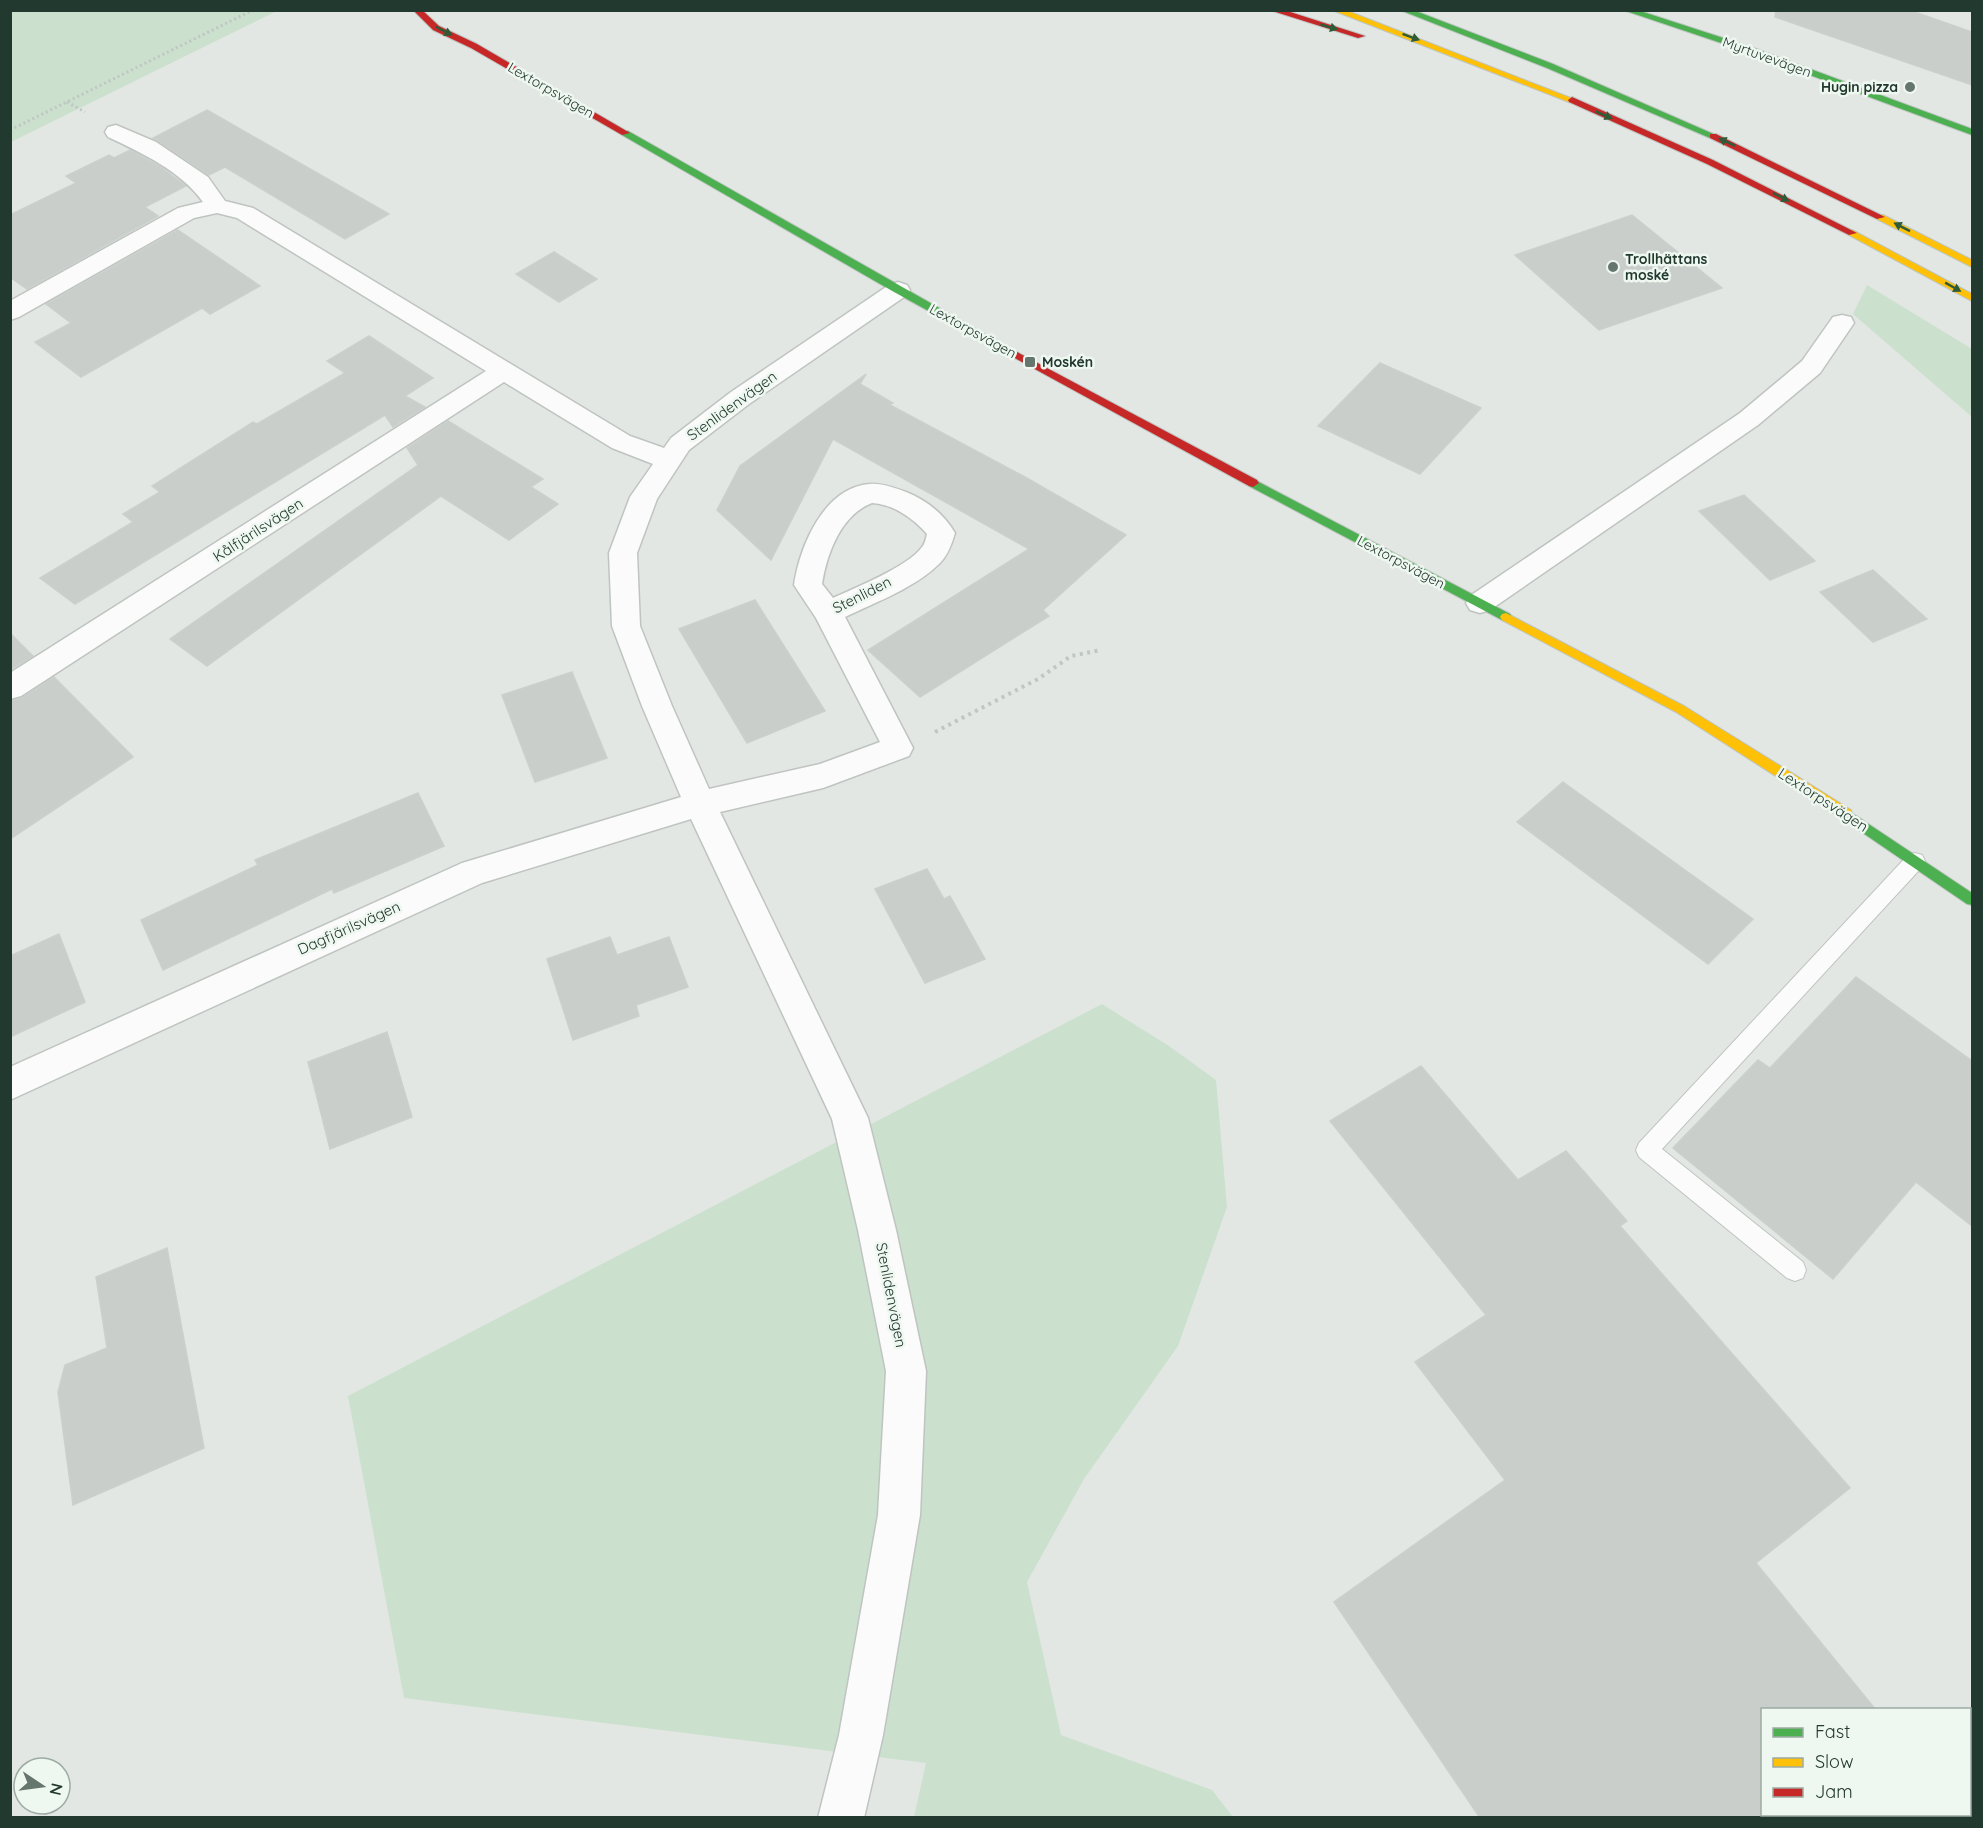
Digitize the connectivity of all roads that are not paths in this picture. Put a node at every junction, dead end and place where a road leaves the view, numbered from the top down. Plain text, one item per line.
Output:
1 (417, 10) edge
2 (1273, 10) edge
3 (1336, 10) edge
4 (1404, 10) edge
5 (1442, 10) edge
6 (1628, 10) edge
7 (460, 22) dead end
8 (474, 46) junction
9 (1556, 67) junction
10 (1550, 91) junction
11 (116, 132) dead end
12 (1972, 132) edge
13 (217, 206) junction
14 (1972, 264) edge
15 (898, 290) junction
16 (1972, 298) edge
17 (10, 312) edge
18 (1842, 323) dead end
19 (504, 371) junction
20 (669, 460) junction
21 (1480, 603) junction
22 (828, 613) junction
23 (10, 688) edge
24 (700, 804) junction
25 (1915, 861) junction
26 (1972, 900) edge
27 (10, 1084) edge
28 (1795, 1270) dead end
29 (841, 1818) edge

1 -> 8 main road, Lextorpsvägen
2 -> 10 main road
3 -> 10 main road
4 - 9 main road
5 - 9 main road
6 - 12 main road, Myrtuvevägen
7 - 8 main road, Lextorpsvägen
8 - 15 main road, Lextorpsvägen
14 -> 9 main road
10 -> 16 main road
11 - 13 street
13 - 17 street
13 - 19 street
15 - 20 street, Stenlidenvägen
15 - 21 main road, Lextorpsvägen
18 - 21 street
19 - 20 street
19 - 23 street, Kålfjärilsvägen
20 - 24 street, Stenlidenvägen
21 - 25 main road, Lextorpsvägen
22 - 22 street, Stenliden
22 - 24 street
24 - 27 street, Dagfjärilsvägen
24 - 29 street, Stenlidenvägen
25 - 26 main road, Lextorpsvägen
25 - 28 lane

